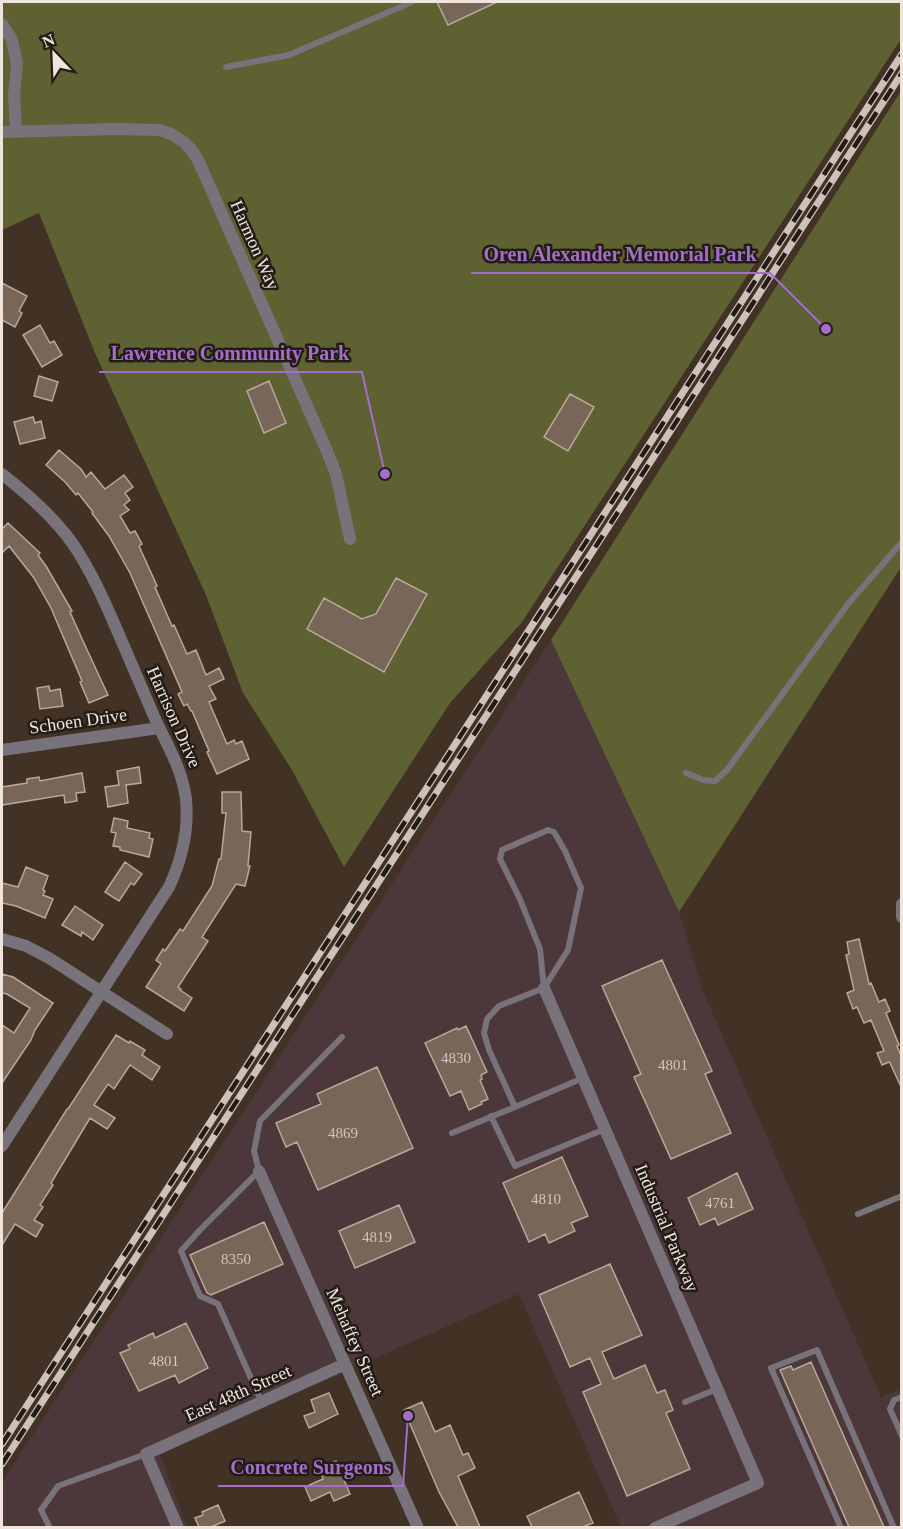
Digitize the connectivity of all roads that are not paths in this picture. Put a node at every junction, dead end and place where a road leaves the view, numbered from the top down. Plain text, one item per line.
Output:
1 (412, 2) edge
2 (2, 24) edge
3 (226, 67) dead end
4 (2, 132) edge
5 (16, 132) junction
6 (2, 474) edge
7 (350, 540) dead end
8 (902, 542) edge
9 (159, 728) junction
10 (2, 750) edge
11 (686, 773) dead end
12 (902, 904) edge
13 (902, 917) edge
14 (2, 939) edge
15 (544, 988) junction
16 (101, 992) junction
17 (167, 1034) dead end
18 (342, 1037) dead end
19 (583, 1078) junction
20 (515, 1107) junction
21 (491, 1116) junction
22 (605, 1129) junction
23 (452, 1133) dead end
24 (2, 1146) edge
25 (259, 1171) junction
26 (902, 1196) edge
27 (858, 1214) dead end
28 (345, 1364) junction
29 (717, 1389) junction
30 (902, 1397) edge
31 (261, 1402) junction
32 (685, 1402) dead end
33 (902, 1436) edge
34 (146, 1454) junction
35 (50, 1527) edge
36 (176, 1527) edge
37 (418, 1527) edge
38 (655, 1527) edge
39 (841, 1527) edge
40 (894, 1527) edge

1 - 3 lane
2 - 5 street
4 - 5 street, Harmon Way
5 - 7 street, Harmon Way
6 - 9 street, Harrison Drive
8 - 11 lane
9 - 10 street, Schoen Drive
9 - 16 street, Harrison Drive
12 - 13 street
14 - 16 street
15 - 15 lane
15 - 19 street, Industrial Parkway
15 - 20 lane
16 - 17 street
16 - 24 street, Harrison Drive
18 - 25 lane
19 - 20 lane
19 - 22 street, Industrial Parkway
20 - 21 lane
21 - 22 lane
21 - 23 lane
22 - 29 street, Industrial Parkway
25 - 28 street, Mehaffey Street
25 - 31 lane
26 - 27 lane
28 - 31 street, East 48th Street
28 - 37 street, Mehaffey Street
29 - 32 lane
29 - 38 street, Industrial Parkway
30 - 33 lane
31 - 34 street, East 48th Street
34 - 35 lane
34 - 36 street
39 - 40 lane

